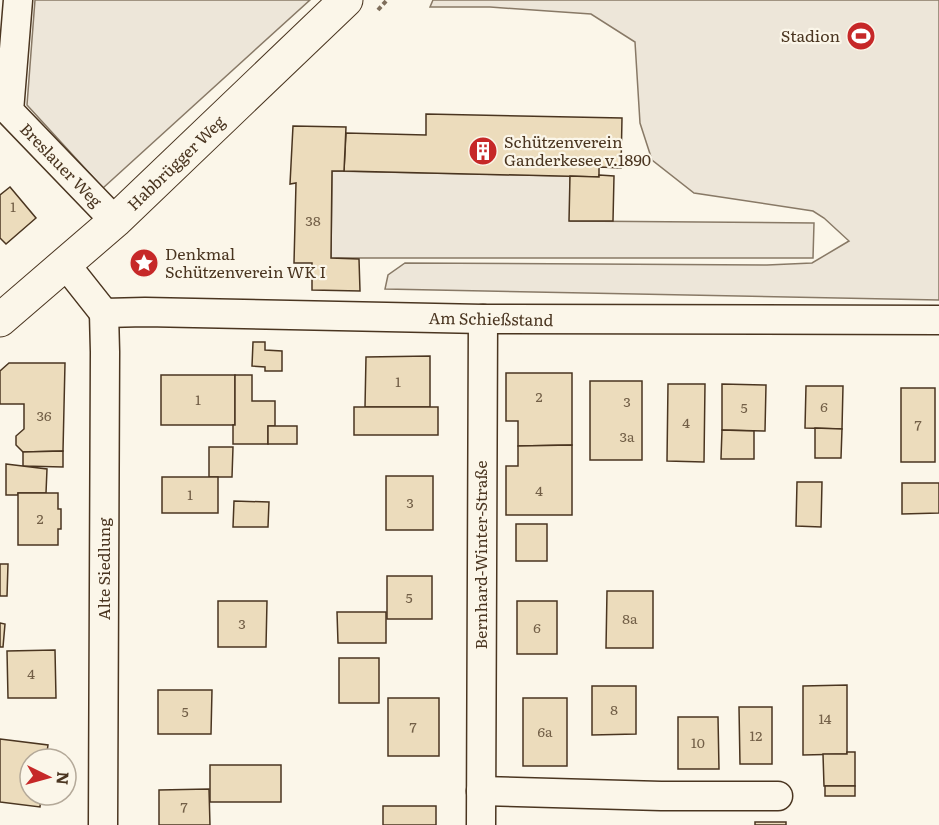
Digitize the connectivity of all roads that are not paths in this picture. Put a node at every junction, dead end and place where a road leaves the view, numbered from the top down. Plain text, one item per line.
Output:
1 (18, 0) edge
2 (346, 0) edge
3 (116, 221) junction
4 (66, 265) junction
5 (104, 313) junction
6 (483, 319) junction
7 (939, 320) edge
8 (0, 321) edge
9 (481, 791) junction
10 (778, 796) dead end
11 (102, 825) edge
12 (481, 825) edge

1 - 3 street, Breslauer Weg
2 - 3 street, Habbrügger Weg
3 - 4 street, Habbrügger Weg
4 - 5 street
4 - 8 street, Habbrügger Weg
5 - 6 street, Am Schießstand
5 - 11 street, Alte Siedlung
6 - 7 street, Am Schießstand
6 - 9 street, Bernhard-Winter-Straße
9 - 10 street
9 - 12 street, Bernhard-Winter-Straße

